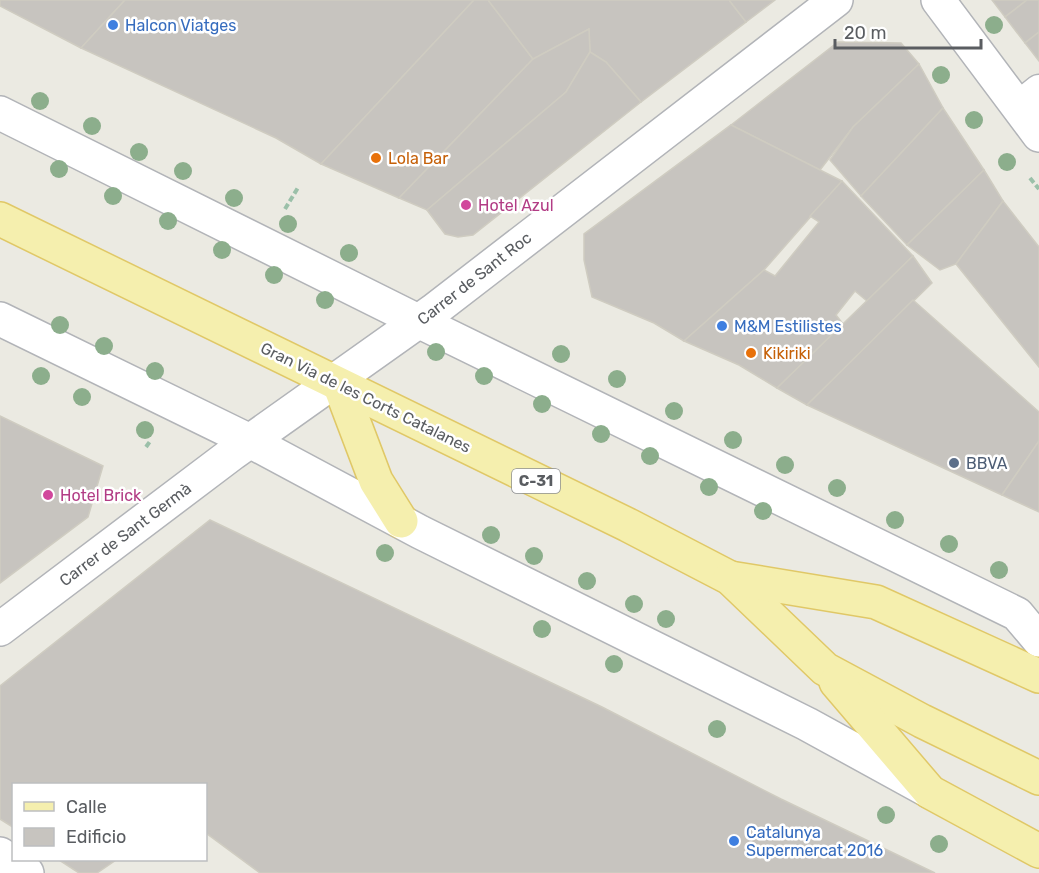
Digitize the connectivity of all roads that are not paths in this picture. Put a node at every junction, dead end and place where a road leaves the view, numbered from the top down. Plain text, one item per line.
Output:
1 (836, 0) edge
2 (938, 0) edge
3 (1028, 98) edge
4 (0, 113) edge
5 (1039, 135) edge
6 (0, 219) edge
7 (0, 319) edge
8 (418, 321) junction
9 (335, 384) junction
10 (250, 441) junction
11 (401, 520) junction
12 (730, 578) junction
13 (0, 629) edge
14 (1039, 640) edge
15 (825, 669) junction
16 (1039, 676) edge
17 (1039, 778) edge
18 (930, 792) junction
19 (1039, 851) edge
20 (0, 854) edge
21 (27, 873) edge

1 - 8 street, Carrer de Sant Roc
2 - 3 street
3 - 5 street
4 - 8 street
6 - 9 main road, Gran Via de les Corts Catalanes / C-31
7 - 10 street
8 - 9 street, Carrer de Sant Roc
8 - 14 street
9 - 10 street, Carrer de Sant Roc
9 - 11 main road
9 - 12 main road, Gran Via de les Corts Catalanes / C-31
10 - 11 street
10 - 13 street, Carrer de Sant Germà
11 - 18 street
12 - 15 main road, Gran Via de les Corts Catalanes / C-31
12 - 16 main road, Gran Via de les Corts Catalanes / C-31
15 - 17 main road, Gran Via de les Corts Catalanes / C-31
15 - 18 main road
18 - 19 main road
20 - 21 street

